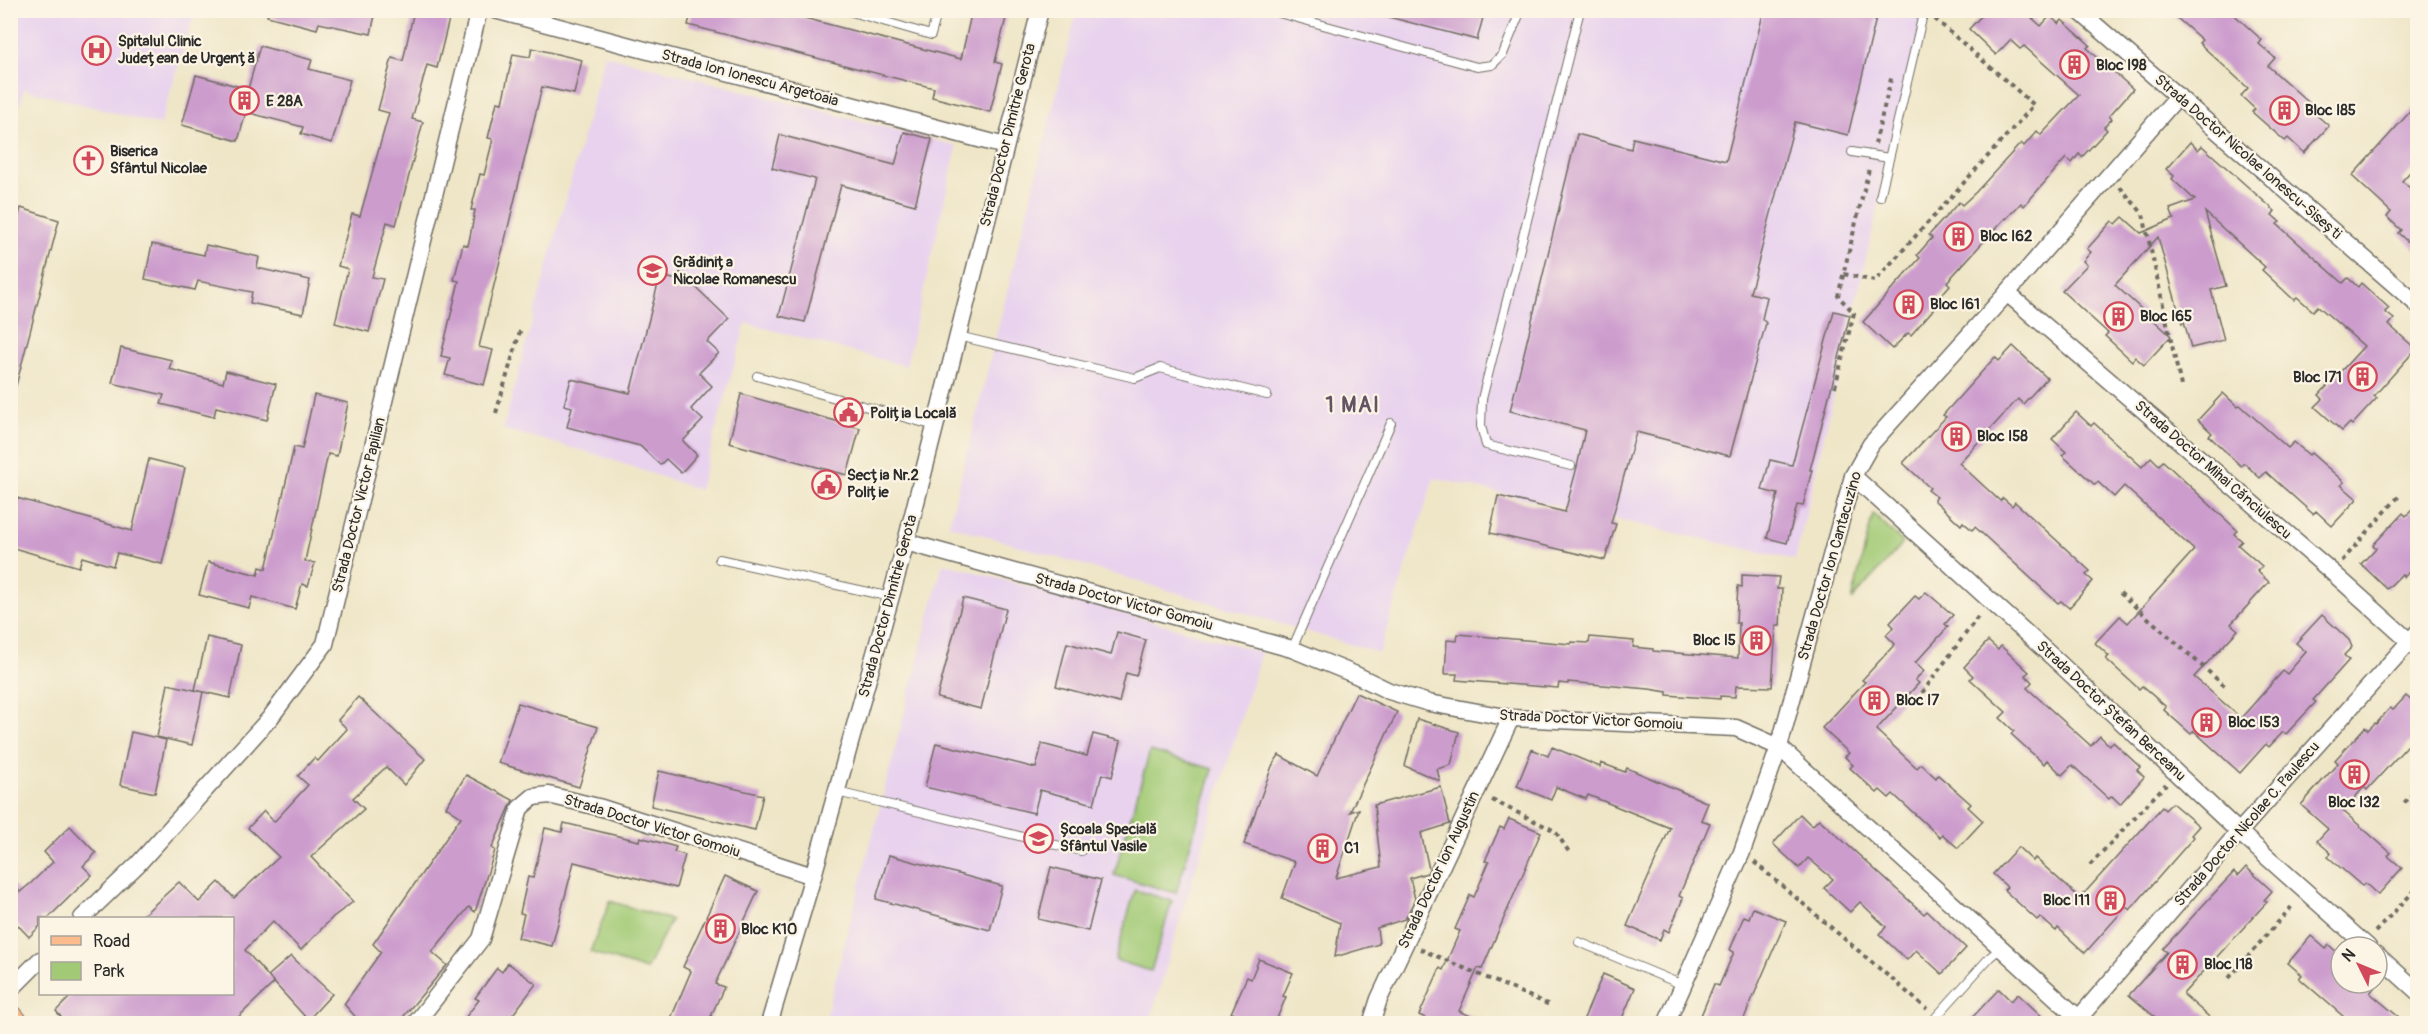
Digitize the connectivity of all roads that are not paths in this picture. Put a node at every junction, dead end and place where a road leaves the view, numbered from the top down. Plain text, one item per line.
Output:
1 (479, 10) edge
2 (495, 10) edge
3 (845, 10) edge
4 (938, 10) edge
5 (1040, 10) edge
6 (1268, 10) edge
7 (1521, 10) edge
8 (1580, 10) edge
9 (1924, 10) edge
10 (2078, 10) edge
11 (2178, 96) junction
12 (1005, 146) junction
13 (1852, 152) dead end
14 (1888, 158) junction
15 (1880, 197) dead end
16 (2007, 293) junction
17 (2418, 305) edge
18 (958, 336) junction
19 (758, 376) dead end
20 (1268, 395) dead end
21 (1390, 423) dead end
22 (935, 426) junction
23 (1571, 466) dead end
24 (1853, 476) junction
25 (906, 542) junction
26 (719, 558) dead end
27 (891, 597) junction
28 (2415, 641) edge
29 (1292, 649) junction
30 (1511, 718) junction
31 (1779, 747) junction
32 (837, 792) junction
33 (2239, 832) junction
34 (1081, 851) dead end
35 (813, 876) junction
36 (83, 917) edge
37 (2355, 935) edge
38 (1579, 942) dead end
39 (2002, 947) junction
40 (39, 961) edge
41 (2389, 966) edge
42 (1683, 985) junction
43 (10, 990) edge
44 (2418, 992) edge
45 (10, 1018) edge
46 (1934, 1020) edge
47 (2082, 1021) edge
48 (15, 1023) edge
49 (415, 1023) edge
50 (769, 1023) edge
51 (1371, 1023) edge
52 (1666, 1023) edge

1 - 36 street, Strada Doctor Victor Papilian
2 - 12 street, Strada Ion Ionescu Argetoaia
3 - 4 lane
5 - 12 street, Strada Doctor Dimitrie Gerota
6 - 7 lane
8 - 23 lane
9 - 14 lane
10 - 11 street, Strada Doctor Nicolae Ionescu-Sisești
11 - 16 street, Strada Doctor Ion Cantacuzino
11 - 17 street, Strada Doctor Nicolae Ionescu-Sisești
12 - 18 street, Strada Doctor Dimitrie Gerota
13 - 14 lane
14 - 15 lane
16 - 24 street, Strada Doctor Ion Cantacuzino
16 - 28 street, Strada Doctor Mihai Cănciulescu
18 - 20 lane
18 - 22 street, Strada Doctor Dimitrie Gerota
19 - 22 lane
21 - 29 lane
22 - 25 street, Strada Doctor Dimitrie Gerota
24 - 31 street, Strada Doctor Ion Cantacuzino
24 - 33 street, Strada Doctor Ștefan Berceanu
25 - 27 street, Strada Doctor Dimitrie Gerota
25 - 29 street, Strada Doctor Victor Gomoiu
26 - 27 lane
27 - 32 street, Strada Doctor Dimitrie Gerota
28 - 33 street, Strada Doctor Nicolae C. Paulescu
29 - 30 street, Strada Doctor Victor Gomoiu
30 - 31 street, Strada Doctor Victor Gomoiu
30 - 51 street, Strada Doctor Ion Augustin
31 - 39 street, Strada Doctor Victor Gomoiu
31 - 42 street, Strada Doctor Ion Cantacuzino
32 - 34 lane
32 - 35 street, Strada Doctor Dimitrie Gerota
33 - 37 street, Strada Doctor Ștefan Berceanu
33 - 47 street, Strada Doctor Nicolae C. Paulescu
35 - 49 street, Strada Doctor Victor Gomoiu
35 - 50 street, Strada Doctor Dimitrie Gerota
38 - 42 lane
39 - 46 lane
39 - 47 street, Strada Doctor Victor Gomoiu
40 - 43 street
41 - 44 street
42 - 52 street, Strada Doctor Ion Cantacuzino
45 - 48 main road

